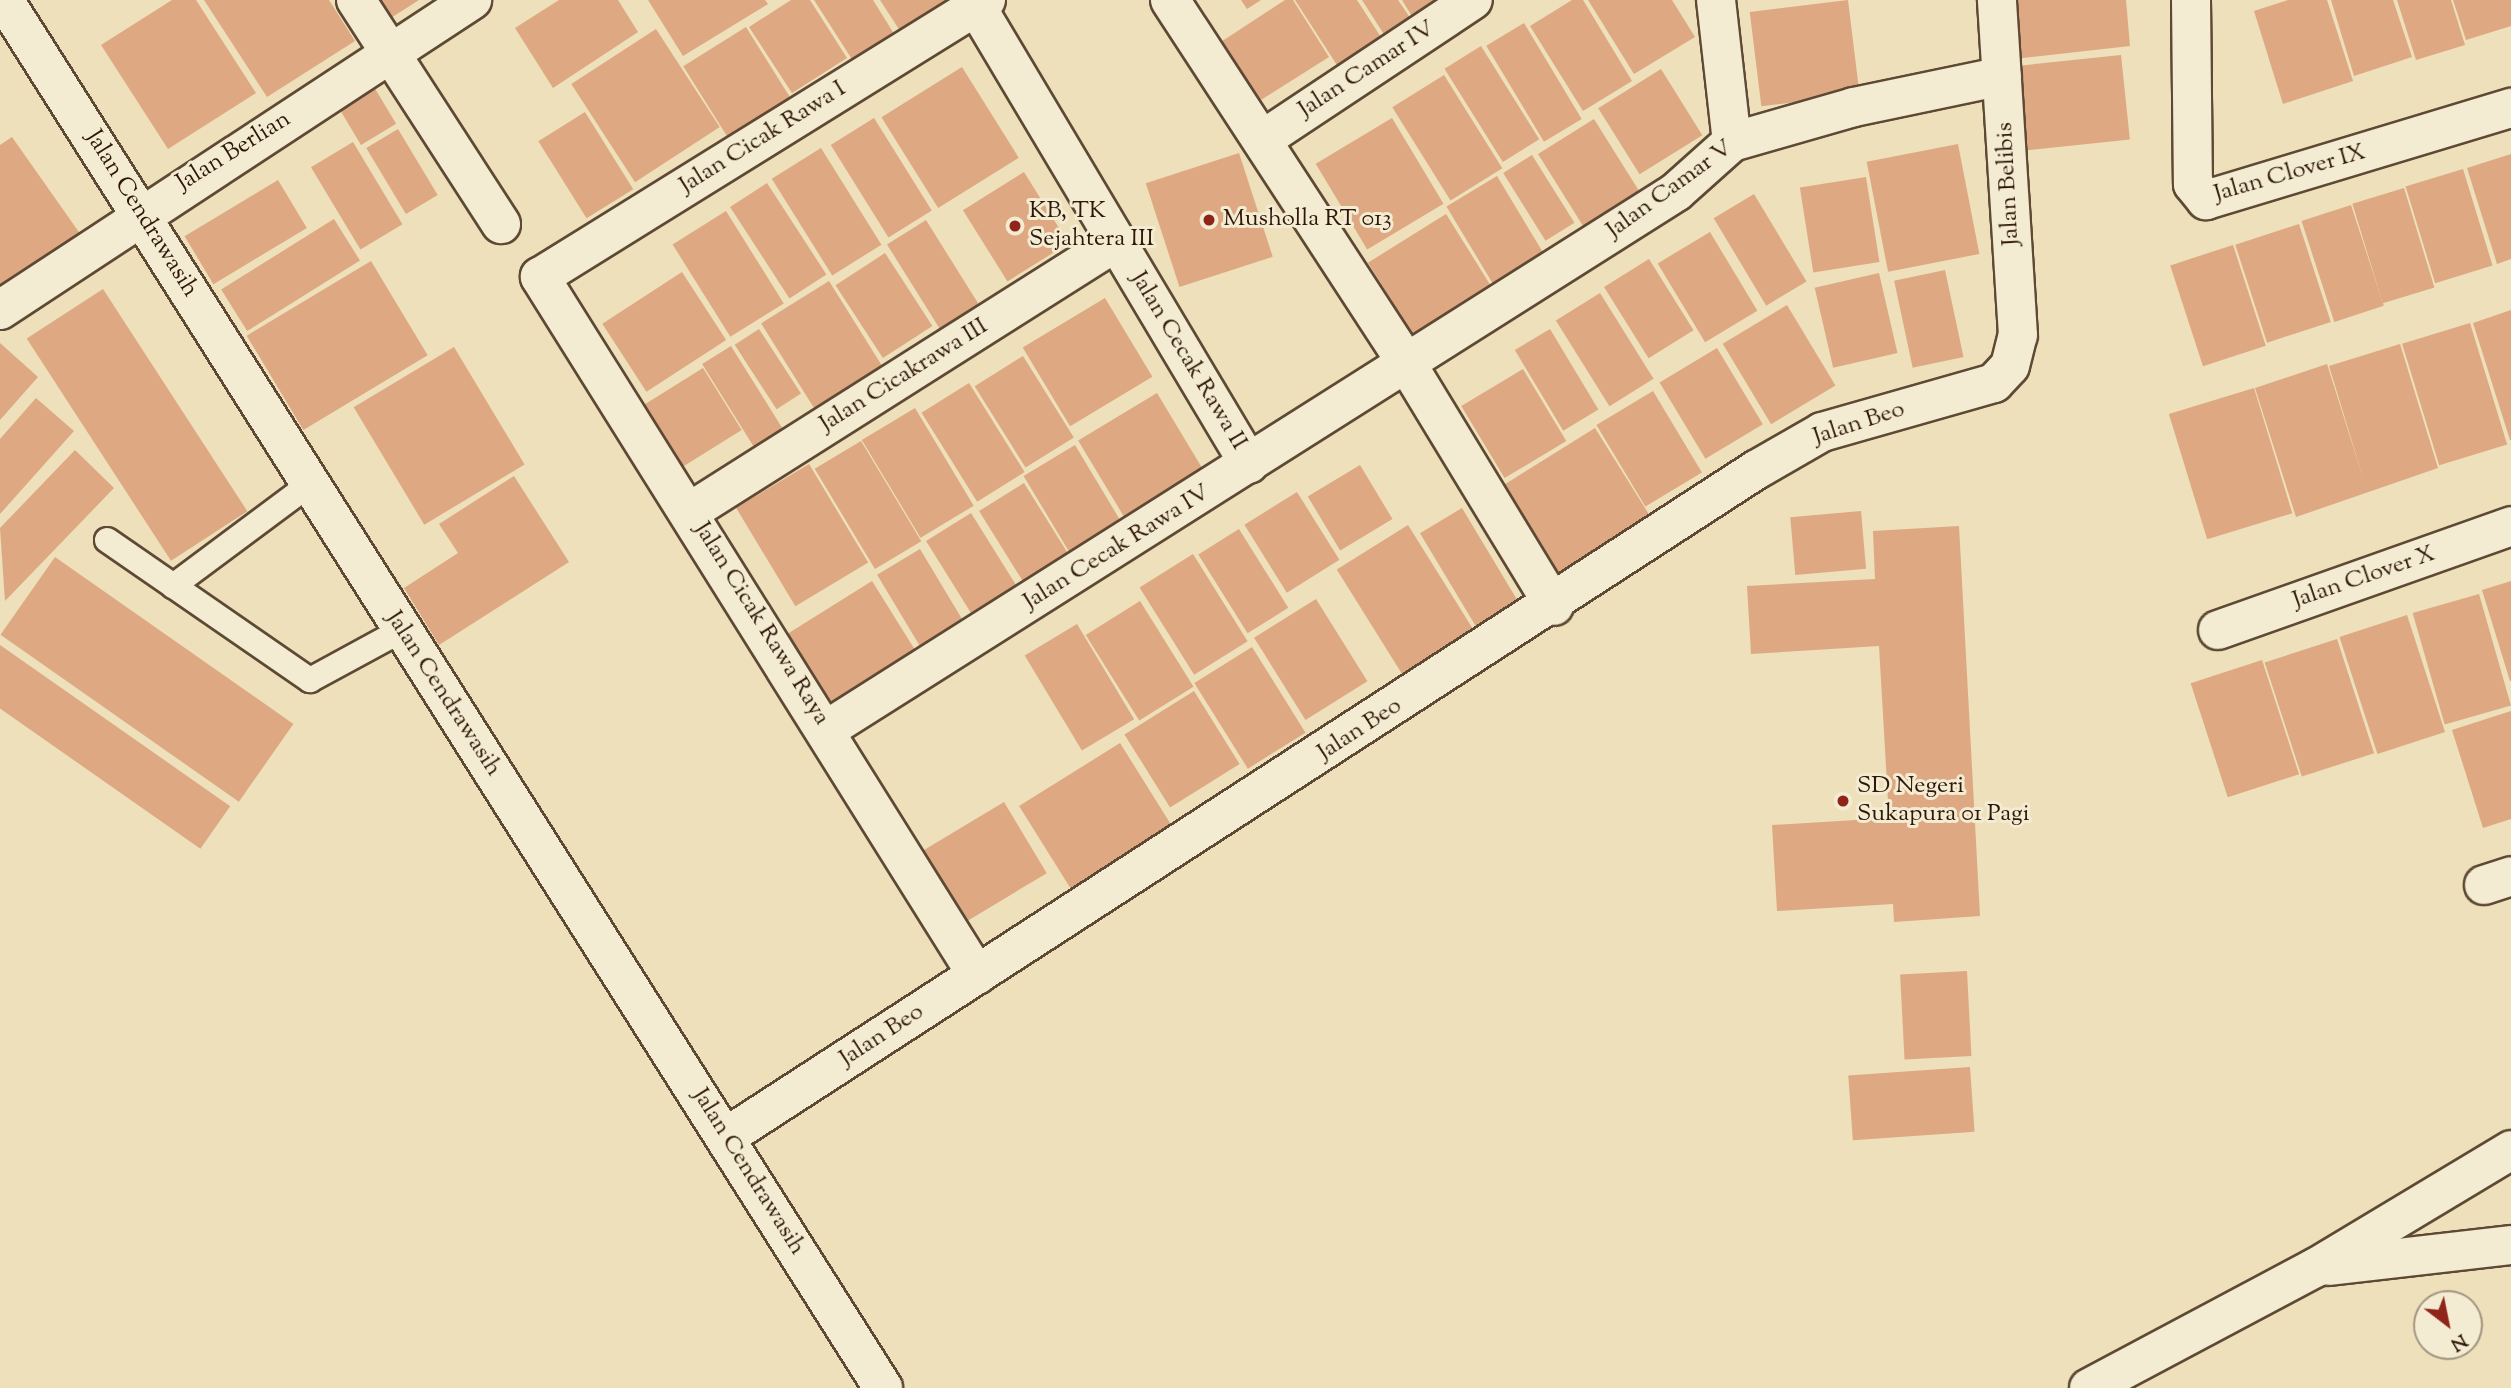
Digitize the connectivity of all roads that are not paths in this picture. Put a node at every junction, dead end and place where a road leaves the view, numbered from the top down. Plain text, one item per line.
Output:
1 (4, 0) edge
2 (356, 0) edge
3 (472, 0) edge
4 (1170, 0) edge
5 (1473, 0) edge
6 (1716, 0) edge
7 (1997, 0) edge
8 (981, 3) edge
9 (2190, 10) edge
10 (391, 53) junction
11 (2002, 76) junction
12 (2511, 108) edge
13 (1262, 139) junction
14 (1732, 142) junction
15 (141, 212) junction
16 (501, 224) dead end
17 (1116, 242) junction
18 (540, 277) joint
19 (0, 310) edge
20 (1407, 365) junction
21 (2010, 366) joint
22 (1249, 464) junction
23 (310, 484) junction
24 (691, 511) junction
25 (2511, 526) edge
26 (107, 540) dead end
27 (173, 586) junction
28 (1554, 606) junction
29 (402, 630) junction
30 (2218, 630) dead end
31 (826, 730) junction
32 (977, 975) junction
33 (726, 1137) junction
34 (2511, 1150) edge
35 (2511, 1245) edge
36 (2315, 1268) junction
37 (883, 1388) edge
38 (2089, 1388) edge

1 - 15 street, Jalan Cendrawasih
2 - 10 street
3 - 10 street, Jalan Berlian
4 - 13 street
5 - 13 street, Jalan Camar IV
6 - 14 street
7 - 11 street, Jalan Belibis
8 - 17 street, Jalan Cecak Rawa II
8 - 18 street, Jalan Cicak Rawa I
9 - 12 street, Jalan Clover IX
10 - 15 street, Jalan Berlian
10 - 16 street
11 - 14 street, Jalan Camar V
11 - 21 street, Jalan Belibis
13 - 20 street
14 - 20 street, Jalan Camar V
15 - 19 street, Jalan Berlian
15 - 23 street, Jalan Cendrawasih
17 - 22 street, Jalan Cecak Rawa II
17 - 24 street, Jalan Cicakrawa III
18 - 24 street, Jalan Cicak Rawa Raya
20 - 22 street, Jalan Cecak Rawa IV
20 - 28 street
21 - 28 street, Jalan Beo
22 - 31 street, Jalan Cecak Rawa IV
23 - 27 lane
23 - 29 street, Jalan Cendrawasih
24 - 31 street, Jalan Cicak Rawa Raya
25 - 30 street, Jalan Clover X
26 - 27 lane
27 - 29 lane
28 - 32 street, Jalan Beo
29 - 33 street, Jalan Cendrawasih
31 - 32 street, Jalan Cicak Rawa Raya
32 - 33 street, Jalan Beo
33 - 37 street, Jalan Cendrawasih
34 - 36 street
35 - 36 street
36 - 38 street

